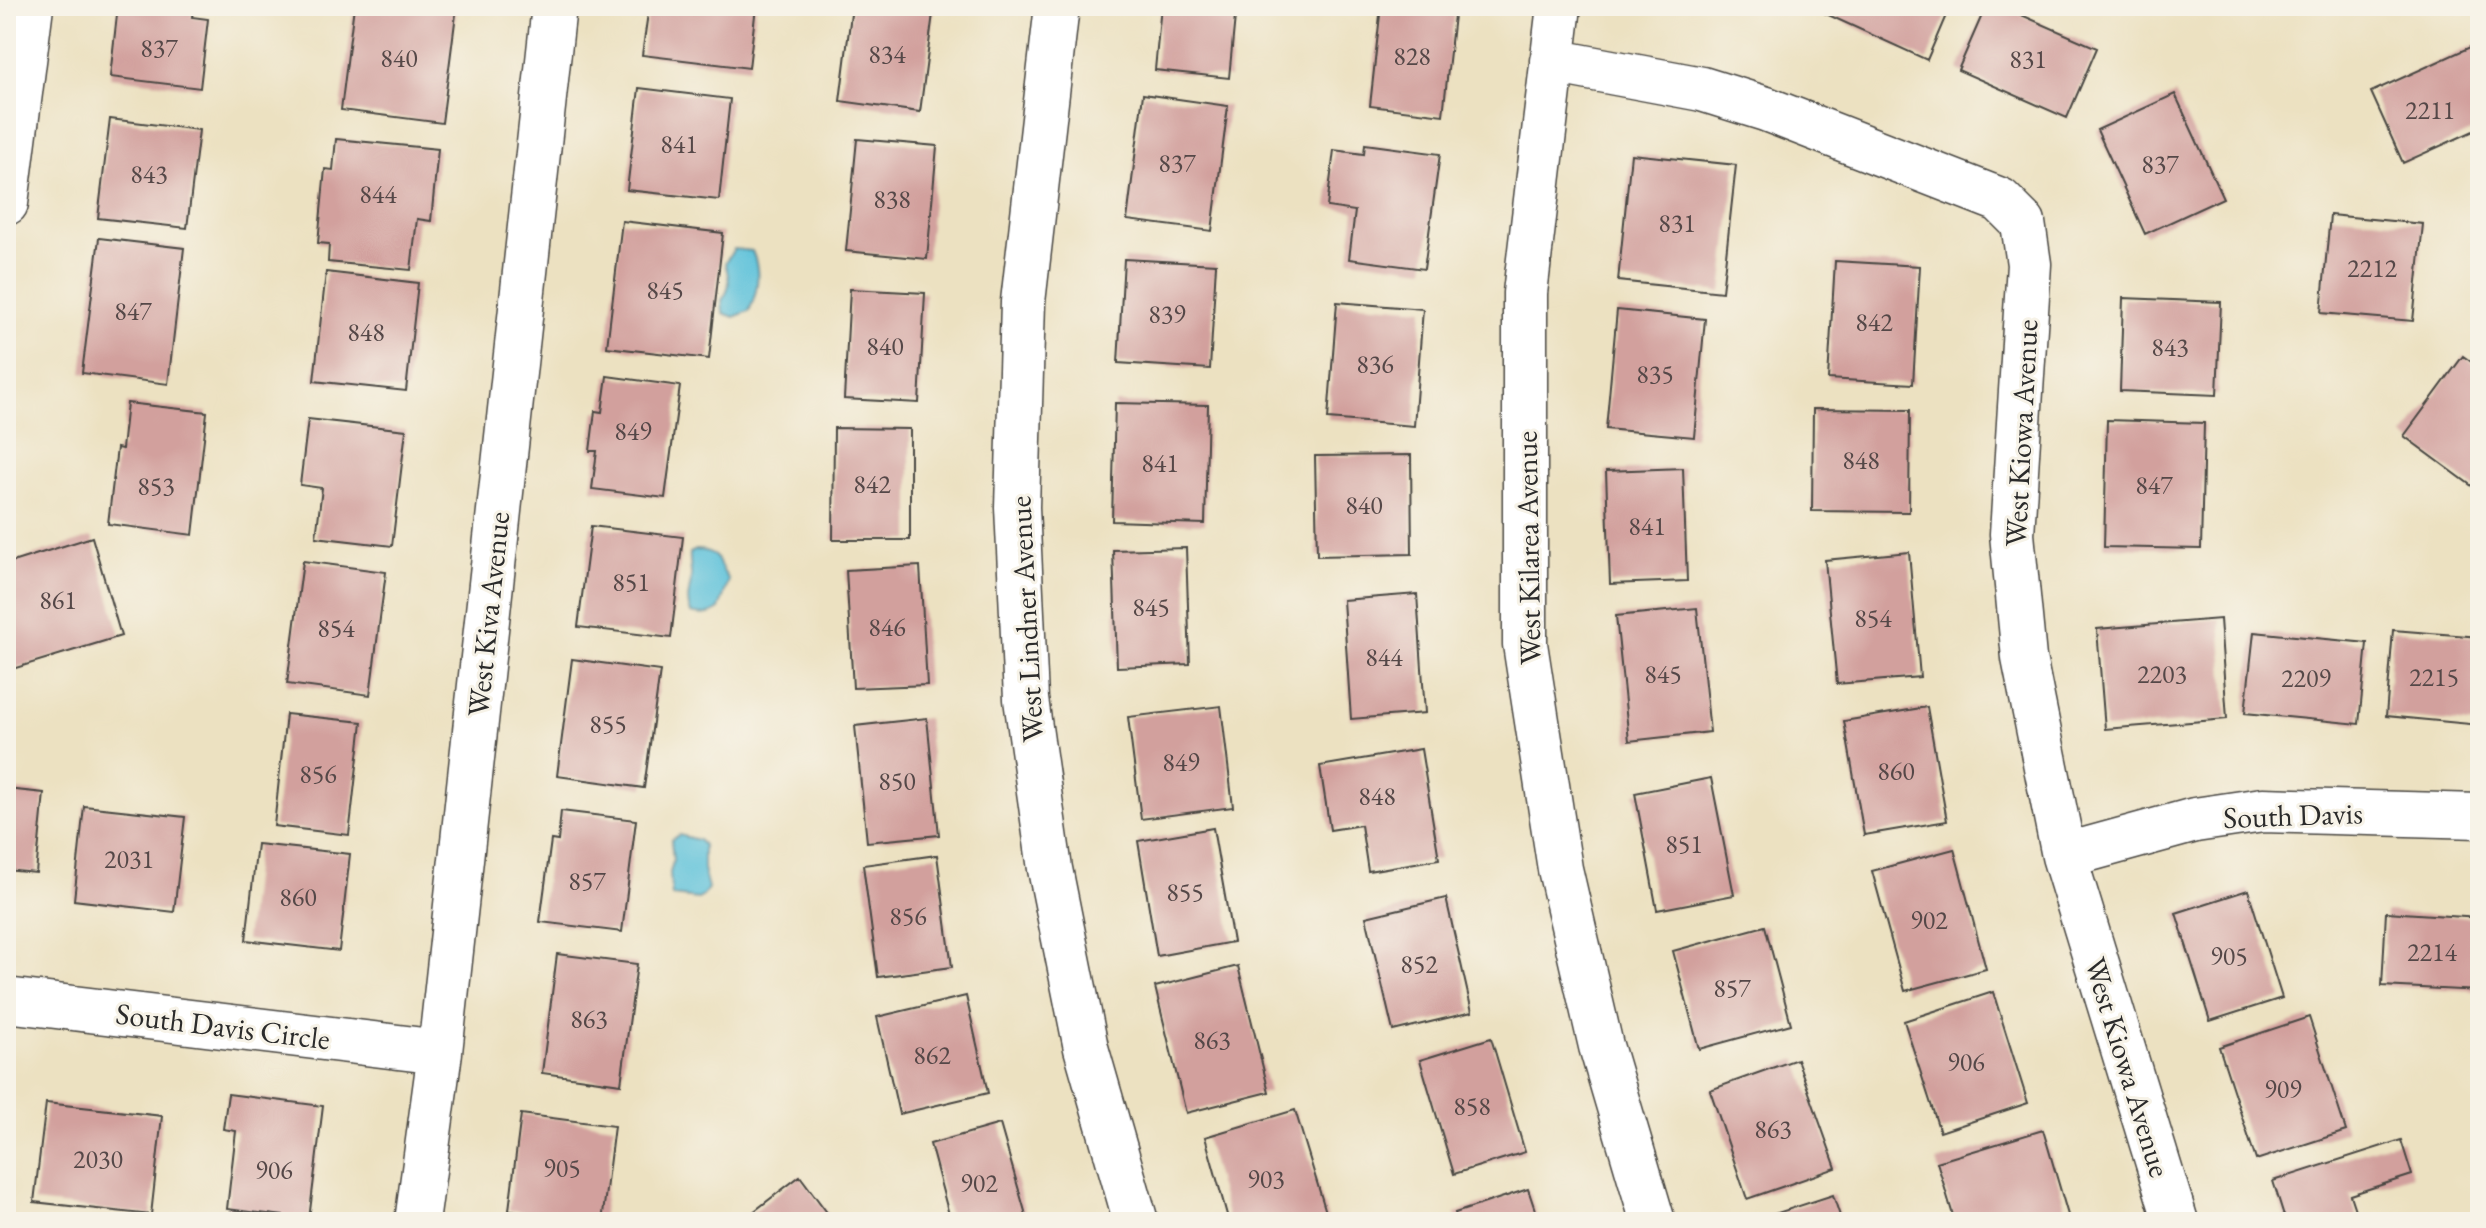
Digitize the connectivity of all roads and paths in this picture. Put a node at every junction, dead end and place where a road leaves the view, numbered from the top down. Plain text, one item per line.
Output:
1 (31, 6) edge
2 (554, 6) edge
3 (1057, 6) edge
4 (1559, 6) edge
5 (1552, 61) junction
6 (6, 203) edge
7 (2480, 816) edge
8 (2064, 856) junction
9 (6, 1000) edge
10 (440, 1052) junction
11 (417, 1222) edge
12 (1136, 1222) edge
13 (1653, 1222) edge
14 (2176, 1222) edge

1 - 6 street
2 - 10 street, West Kiva Avenue
3 - 12 street, West Lindner Avenue
4 - 5 street, West Kilarea Avenue
5 - 8 street, West Kiowa Avenue
5 - 13 street, West Kilarea Avenue
7 - 8 street, South Davis
8 - 14 street, West Kiowa Avenue
9 - 10 street, South Davis Circle
10 - 11 street, West Kiva Avenue

